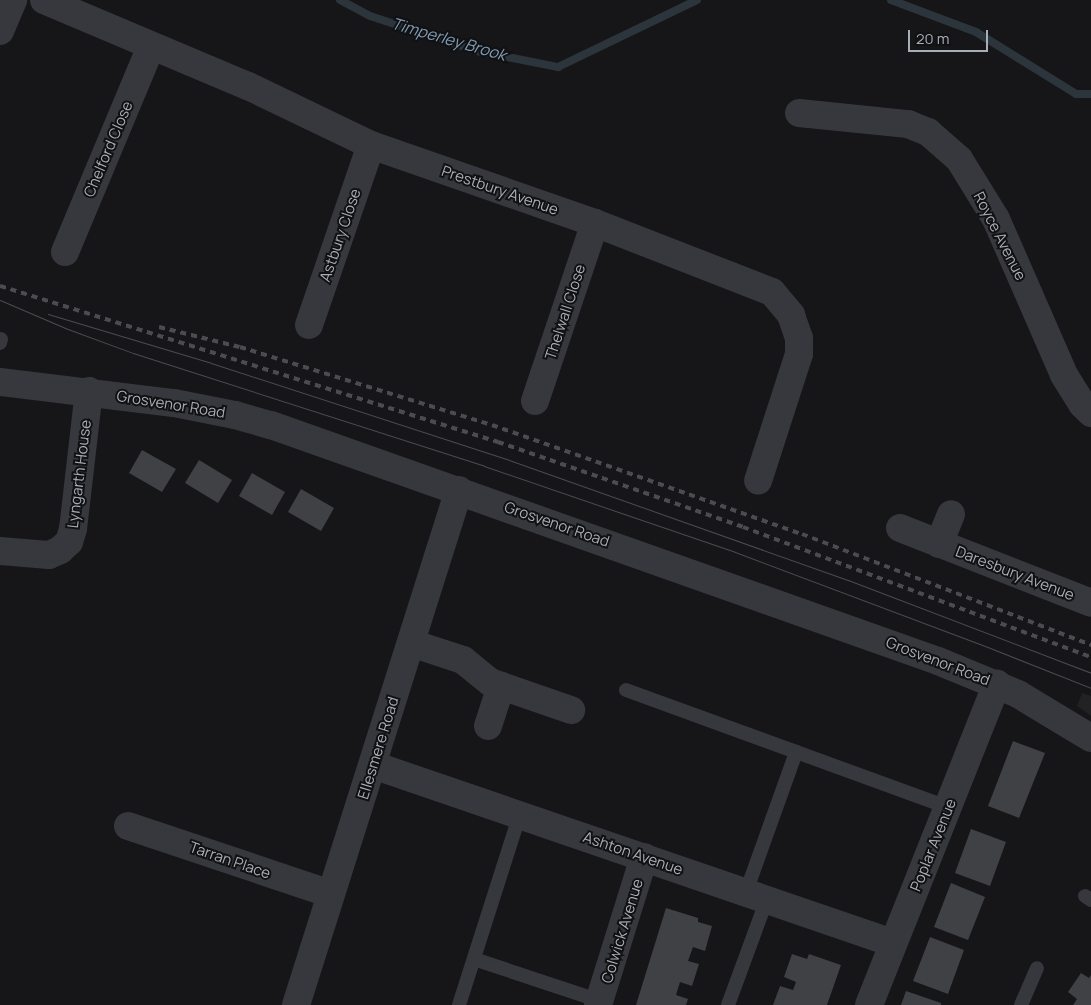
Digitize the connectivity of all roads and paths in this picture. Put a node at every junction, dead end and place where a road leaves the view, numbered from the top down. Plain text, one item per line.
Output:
1 (13, 0) edge
2 (44, 0) edge
3 (0, 30) edge
4 (151, 46) junction
5 (798, 113) dead end
6 (371, 145) junction
7 (595, 223) junction
8 (65, 252) dead end
9 (309, 325) dead end
10 (0, 382) edge
11 (89, 391) junction
12 (536, 402) dead end
13 (1088, 404) edge
14 (759, 481) dead end
15 (459, 490) junction
16 (951, 514) dead end
17 (900, 528) dead end
18 (939, 544) junction
19 (0, 551) edge
20 (1091, 603) edge
21 (411, 643) junction
22 (997, 684) junction
23 (501, 686) junction
24 (626, 690) dead end
25 (571, 710) dead end
26 (488, 726) dead end
27 (1091, 738) edge
28 (796, 752) junction
29 (373, 765) junction
30 (948, 807) junction
31 (520, 814) junction
32 (128, 826) dead end
33 (644, 857) junction
34 (331, 894) junction
35 (756, 896) junction
36 (893, 943) junction
37 (474, 959) junction
38 (1038, 968) dead end
39 (599, 1003) edge
40 (296, 1005) edge
41 (459, 1005) edge
42 (728, 1005) edge
43 (869, 1005) edge
44 (1021, 1005) edge

1 - 3 street
2 - 4 street, Prestbury Avenue
4 - 6 street, Prestbury Avenue
4 - 8 street, Chelford Close
5 - 13 street, Royce Avenue
6 - 7 street, Prestbury Avenue
6 - 9 street, Astbury Close
7 - 12 street, Thelwall Close
7 - 14 street, Prestbury Avenue
10 - 11 street, Grosvenor Road
11 - 15 street, Grosvenor Road
11 - 19 street, Lyngarth House
15 - 21 street, Ellesmere Road
15 - 22 street, Grosvenor Road
16 - 18 street, Daresbury Avenue
17 - 18 street, Daresbury Avenue
18 - 20 street, Daresbury Avenue
21 - 23 street
21 - 29 street, Ellesmere Road
22 - 27 street, Grosvenor Road
22 - 30 street, Poplar Avenue
23 - 25 street
23 - 26 street
24 - 28 lane
28 - 30 lane
28 - 35 lane
29 - 31 street, Ashton Avenue
29 - 34 street, Ellesmere Road
30 - 36 street, Poplar Avenue
31 - 33 street, Ashton Avenue
31 - 37 lane
32 - 34 street, Tarran Place
33 - 35 street, Ashton Avenue
33 - 39 street, Colwick Avenue
34 - 40 street, Ellesmere Road
35 - 36 street, Ashton Avenue
35 - 42 lane
36 - 43 street, Poplar Avenue
37 - 39 lane
37 - 41 lane
38 - 44 lane

